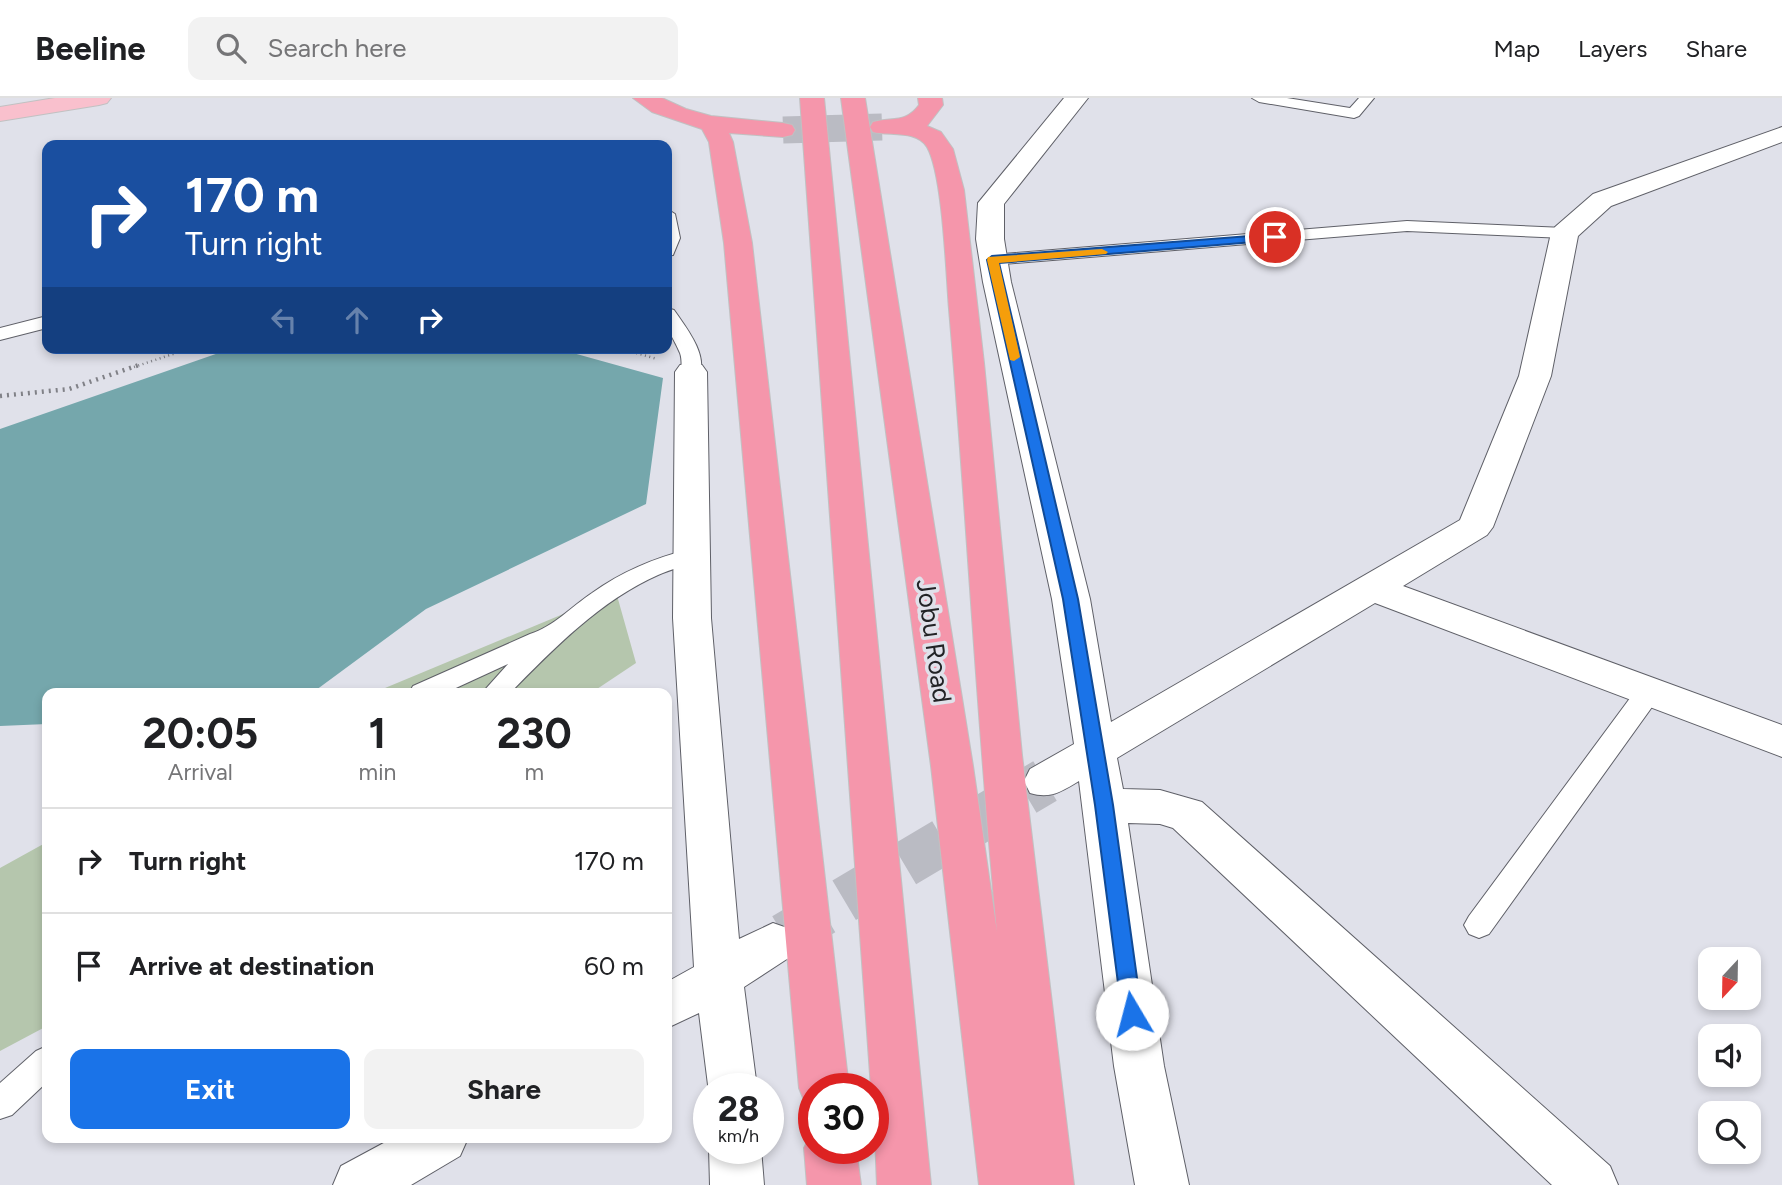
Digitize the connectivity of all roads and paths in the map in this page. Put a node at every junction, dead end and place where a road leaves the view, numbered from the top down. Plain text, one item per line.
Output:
1 (99, 98) edge
2 (645, 98) edge
3 (812, 98) edge
4 (853, 98) edge
5 (1076, 98) edge
6 (1259, 98) edge
7 (1367, 98) edge
8 (0, 114) edge
9 (907, 117) tunnel mouth
10 (712, 124) junction
11 (783, 130) tunnel mouth
12 (1782, 134) edge
13 (1565, 233) junction
14 (992, 260) junction
15 (672, 323) edge
16 (42, 324) edge
17 (0, 334) edge
18 (173, 354) edge
19 (691, 372) joint
20 (0, 396) edge
21 (691, 557) junction
22 (1376, 586) junction
23 (562, 629) junction
24 (433, 688) edge
25 (500, 688) edge
26 (1648, 693) junction
27 (1782, 741) edge
28 (1094, 751) junction
29 (1045, 781) tunnel mouth
30 (1104, 805) junction
31 (1479, 925) dead end
32 (773, 943) tunnel mouth
33 (719, 978) junction
34 (672, 1003) edge
35 (42, 1066) edge
36 (730, 1073) edge
37 (822, 1073) edge
38 (0, 1104) edge
39 (433, 1143) edge
40 (736, 1164) edge
41 (832, 1164) edge
42 (360, 1185) edge
43 (737, 1185) edge
44 (834, 1185) edge
45 (904, 1185) edge
46 (1006, 1185) edge
47 (1046, 1185) edge
48 (1162, 1185) edge
49 (1591, 1185) edge

1 - 8 main road
2 - 10 highway
3 - 45 highway
4 - 46 highway, Jobu Road
5 - 14 street
6 - 7 lane
9 - 47 highway
10 - 11 highway
10 - 37 highway
12 - 13 street
13 - 14 lane
13 - 22 street
14 - 28 street
15 - 19 lane
16 - 17 lane
18 - 20 path
19 - 21 street
21 - 23 lane
21 - 33 street
22 - 26 street
22 - 28 street
23 - 24 lane
23 - 25 lane
26 - 27 street
26 - 31 lane
28 - 29 street
28 - 30 street
30 - 48 street
30 - 49 street
32 - 33 street
33 - 34 street
33 - 36 street
35 - 38 lane
39 - 42 street
40 - 43 street
41 - 44 highway

